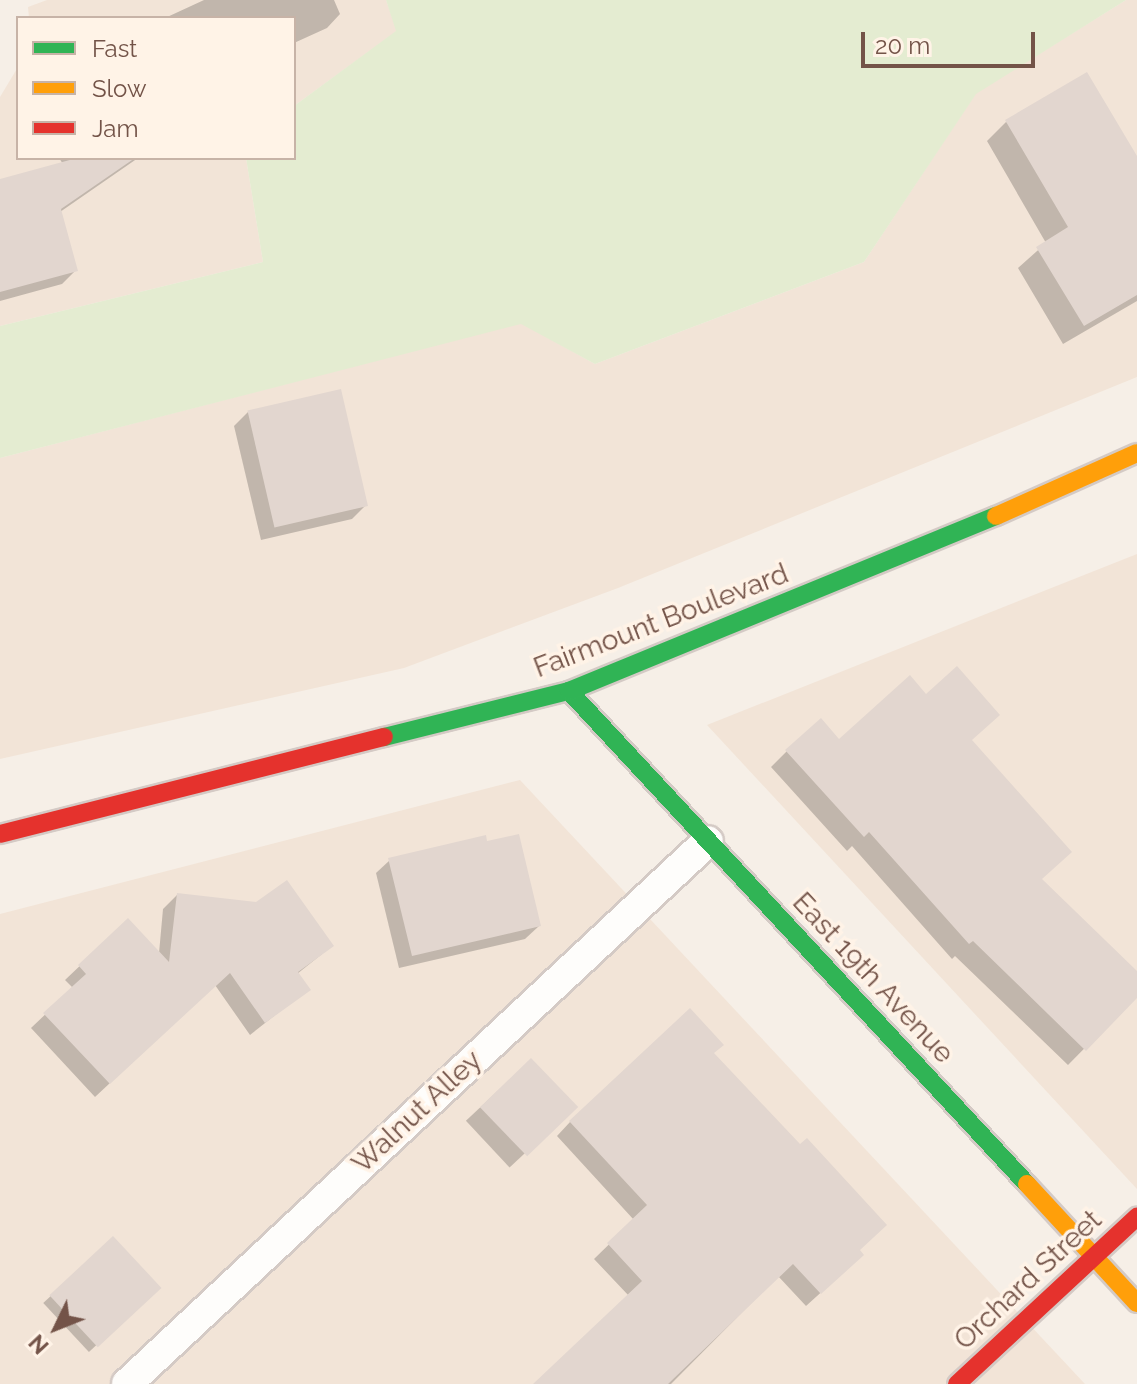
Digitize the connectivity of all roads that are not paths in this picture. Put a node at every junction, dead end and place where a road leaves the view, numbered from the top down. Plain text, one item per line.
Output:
1 (1137, 453) edge
2 (569, 691) junction
3 (0, 834) edge
4 (708, 841) junction
5 (1137, 1217) edge
6 (1094, 1256) junction
7 (1137, 1303) edge
8 (127, 1384) edge
9 (957, 1384) edge

1 - 2 street, Fairmount Boulevard
2 - 3 street, Fairmount Boulevard
2 - 4 street, East 19th Avenue
4 - 6 street, East 19th Avenue
4 - 8 lane, Walnut Alley
5 - 6 street, Orchard Street
6 - 7 street, East 19th Avenue
6 - 9 street, Orchard Street

